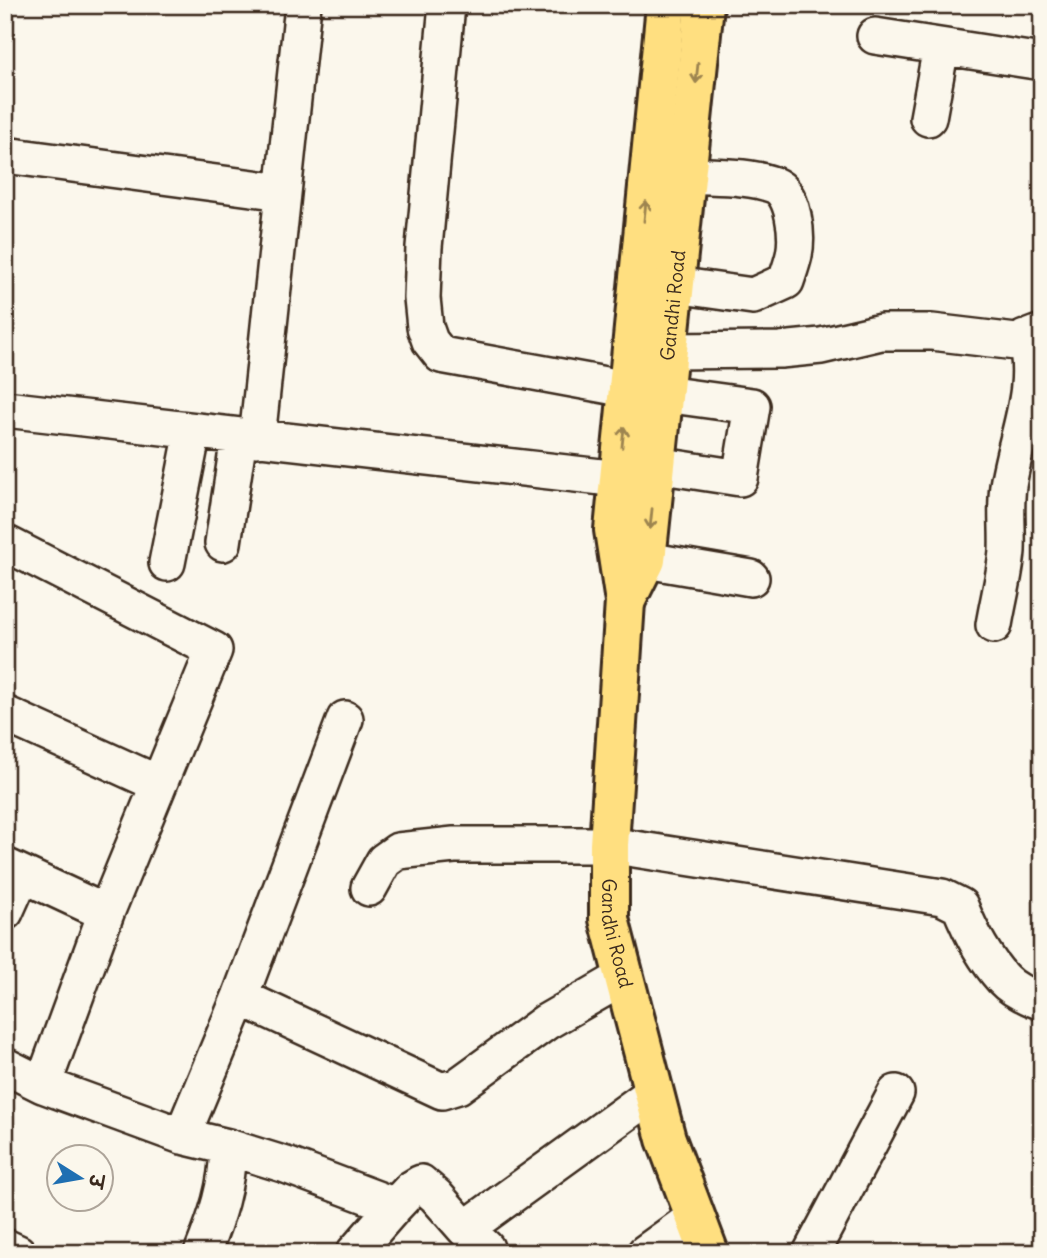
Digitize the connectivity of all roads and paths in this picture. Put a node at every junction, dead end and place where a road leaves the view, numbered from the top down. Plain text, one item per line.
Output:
1 (303, 5) edge
2 (447, 5) edge
3 (666, 5) edge
4 (704, 5) edge
5 (875, 36) dead end
6 (941, 47) junction
7 (1042, 62) edge
8 (928, 118) dead end
9 (5, 155) edge
10 (687, 175) junction
11 (283, 192) junction
12 (675, 285) junction
13 (1033, 335) edge
14 (668, 351) junction
15 (646, 392) junction
16 (5, 409) edge
17 (193, 431) junction
18 (248, 438) junction
19 (656, 465) junction
20 (619, 479) junction
21 (5, 542) edge
22 (223, 543) dead end
23 (646, 560) junction
24 (167, 563) dead end
25 (751, 578) dead end
26 (625, 602) junction
27 (994, 625) dead end
28 (5, 715) edge
29 (345, 719) dead end
30 (159, 784) junction
31 (609, 845) junction
32 (13, 870) edge
33 (369, 888) dead end
34 (5, 912) edge
35 (106, 913) junction
36 (624, 977) junction
37 (240, 997) junction
38 (1042, 1002) edge
39 (5, 1066) edge
40 (43, 1086) junction
41 (653, 1093) junction
42 (896, 1093) dead end
43 (182, 1136) junction
44 (228, 1147) junction
45 (395, 1206) junction
46 (695, 1217) junction
47 (480, 1246) edge
48 (5, 1247) edge
49 (18, 1253) edge
50 (202, 1253) edge
51 (354, 1253) edge
52 (645, 1253) edge
53 (709, 1253) edge
54 (811, 1253) edge

1 - 11 street
2 - 15 street
15 -> 3 main road, Gandhi Road
4 -> 10 main road, Gandhi Road
5 - 6 street
6 - 7 street
6 - 8 street
9 - 11 street
10 - 12 main road, Gandhi Road
10 - 12 street
11 - 18 street
12 - 14 main road, Gandhi Road
13 - 14 street
13 - 27 street
14 - 15 main road, Gandhi Road
15 - 19 main road, Gandhi Road
15 - 19 street
20 -> 15 main road, Gandhi Road
16 - 17 street
17 - 18 street
17 - 24 street
18 - 20 street
18 - 22 street
19 -> 23 main road, Gandhi Road
20 - 26 main road, Gandhi Road
21 - 30 street
23 - 25 street
23 - 26 main road, Gandhi Road
26 - 31 main road, Gandhi Road
28 - 30 street
29 - 37 street
30 - 35 street
31 - 33 street
31 - 36 main road, Gandhi Road
31 - 38 street
32 - 34 street
32 - 35 street
35 - 40 street
36 - 37 street
36 - 41 main road, Gandhi Road
37 - 43 street
39 - 40 street
40 - 43 street
41 - 46 main road, Gandhi Road
41 - 47 street
42 - 54 street
43 - 44 street
44 - 45 street
44 - 50 street
45 - 47 street
45 - 51 street
46 - 52 street
46 - 53 main road, Gandhi Road
48 - 49 street

